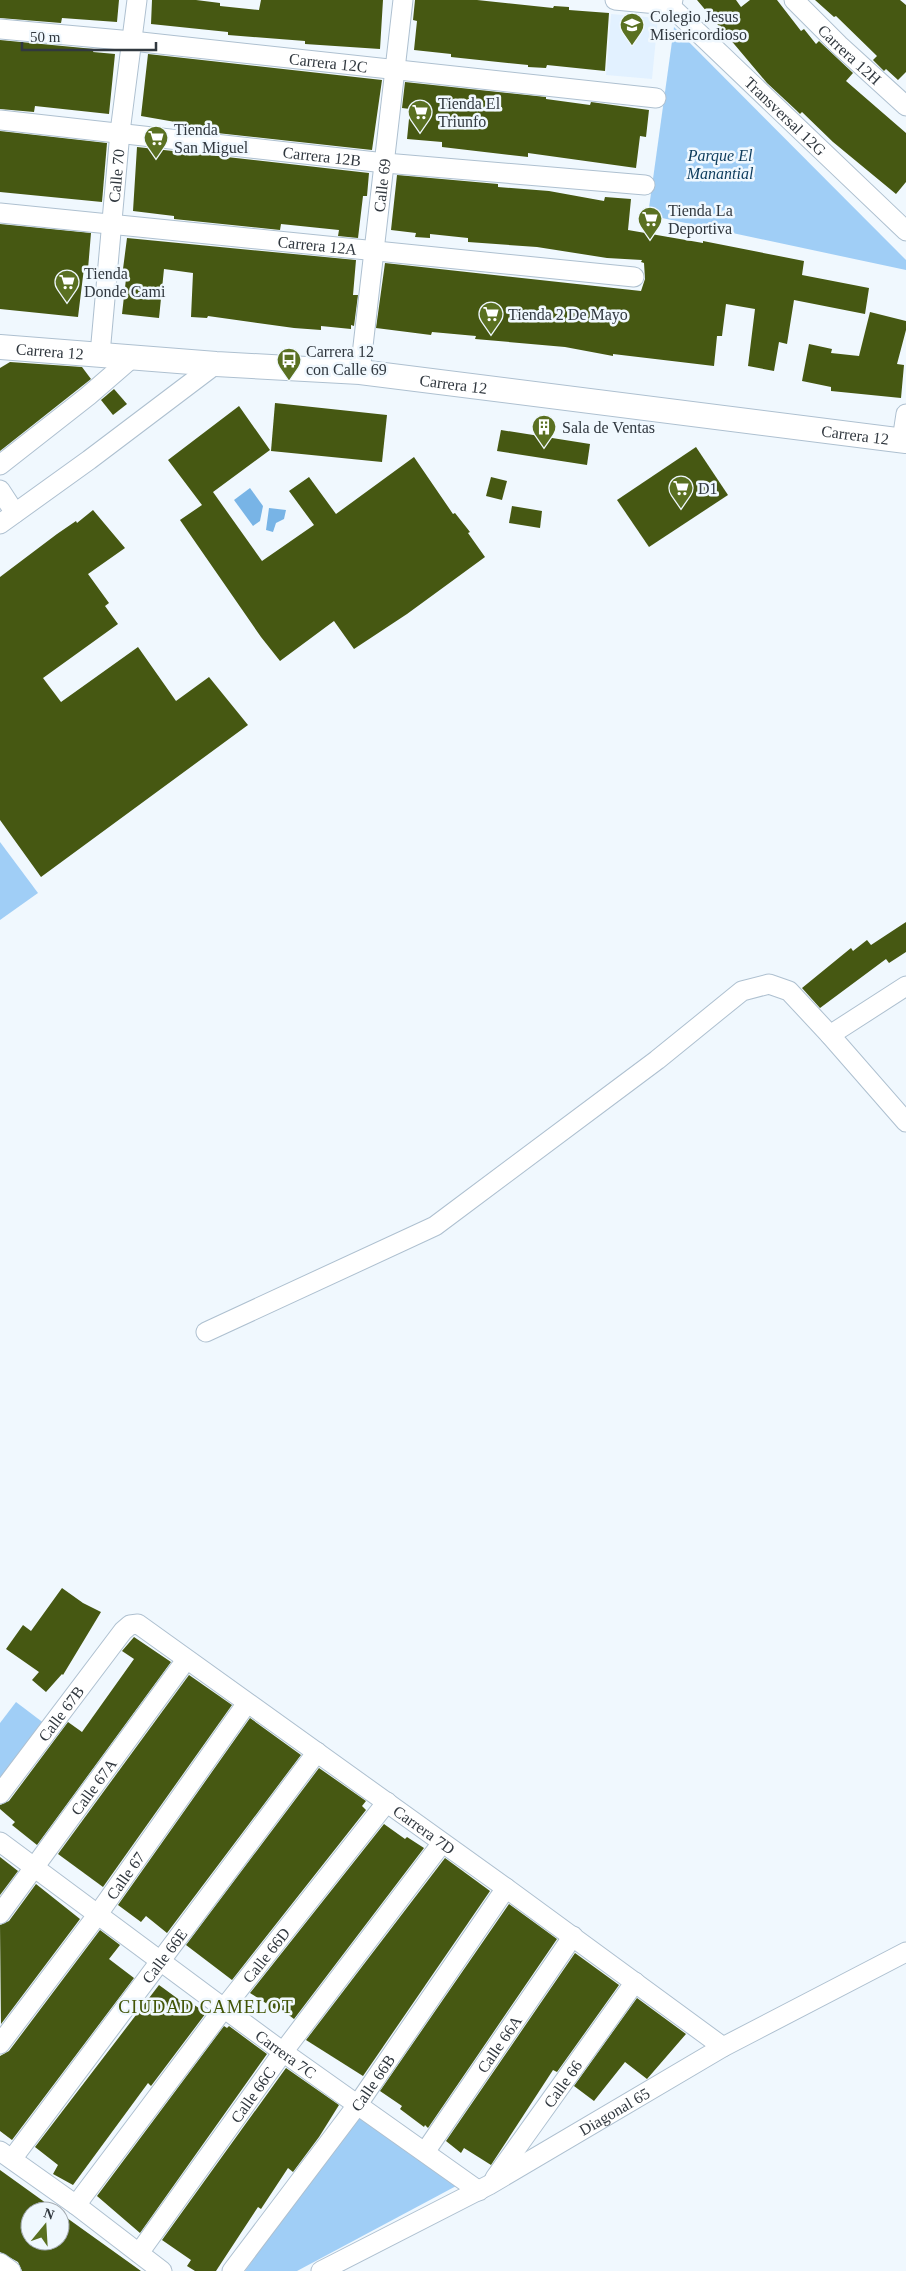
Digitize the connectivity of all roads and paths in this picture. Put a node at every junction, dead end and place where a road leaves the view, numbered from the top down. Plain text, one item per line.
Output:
1 (136, 0) edge
2 (403, 0) edge
3 (615, 0) edge
4 (794, 0) edge
5 (668, 2) edge
6 (0, 28) edge
7 (132, 41) junction
8 (395, 70) junction
9 (656, 98) dead end
10 (906, 106) edge
11 (0, 120) edge
12 (120, 132) junction
13 (385, 163) junction
14 (645, 185) dead end
15 (0, 212) edge
16 (111, 222) junction
17 (906, 231) edge
18 (375, 251) junction
19 (634, 277) dead end
20 (6, 352) edge
21 (100, 354) junction
22 (133, 356) junction
23 (216, 364) junction
24 (360, 372) junction
25 (906, 414) edge
26 (904, 440) edge
27 (0, 465) edge
28 (0, 490) edge
29 (8, 519) edge
30 (906, 986) edge
31 (830, 1035) junction
32 (906, 1122) edge
33 (206, 1332) dead end
34 (122, 1631) joint
35 (186, 1660) junction
36 (248, 1703) junction
37 (317, 1752) junction
38 (0, 1794) edge
39 (387, 1802) junction
40 (0, 1842) edge
41 (442, 1843) junction
42 (34, 1867) junction
43 (506, 1888) junction
44 (0, 1914) edge
45 (98, 1914) junction
46 (573, 1936) junction
47 (906, 1952) edge
48 (160, 1961) junction
49 (635, 1982) junction
50 (224, 2008) junction
51 (0, 2044) edge
52 (723, 2047) junction
53 (283, 2052) junction
54 (358, 2104) junction
55 (425, 2152) junction
56 (6, 2155) edge
57 (484, 2188) junction
58 (76, 2205) junction
59 (139, 2253) junction
60 (0, 2263) edge
61 (11, 2271) edge
62 (162, 2271) edge
63 (232, 2271) edge
64 (321, 2271) edge

1 - 7 street, Calle 70
2 - 8 street, Calle 69
3 - 5 street
4 - 10 street, Carrera 12H
5 - 17 street, Transversal 12G
6 - 7 street, Carrera 12C
7 - 8 street, Carrera 12C
7 - 12 street, Calle 70
8 - 9 street, Carrera 12C
8 - 13 street, Calle 69
11 - 12 street, Carrera 12B
12 - 13 street, Carrera 12B
12 - 16 street, Calle 70
13 - 14 street, Carrera 12B
13 - 18 street, Calle 69
15 - 16 street, Carrera 12A
16 - 18 street, Carrera 12A
16 - 21 street, Calle 70
18 - 19 street, Carrera 12A
18 - 24 street, Calle 69
20 - 21 main road, Carrera 12
21 - 22 main road, Carrera 12
22 - 23 main road, Carrera 12
22 - 27 street
23 - 24 main road, Carrera 12
23 - 29 street
24 - 26 main road, Carrera 12
25 - 26 street
28 - 29 street
30 - 31 street
31 - 32 street
31 - 33 street
34 - 35 street, Carrera 7D
34 - 38 street, Calle 67B
35 - 36 street, Carrera 7D
35 - 42 street, Calle 67A
36 - 37 street, Carrera 7D
36 - 45 street, Calle 67
37 - 39 street, Carrera 7D
37 - 48 street, Calle 66E
39 - 41 street, Carrera 7D
39 - 50 street, Calle 66D
40 - 42 street, Carrera 7C
41 - 43 street, Carrera 7D
41 - 53 street, Calle 66C
42 - 44 street, Calle 67A
42 - 45 street, Carrera 7C
43 - 46 street, Carrera 7D
43 - 54 street, Calle 66B
45 - 48 street, Carrera 7C
45 - 51 street, Calle 67
46 - 49 street, Carrera 7D
46 - 55 street, Calle 66A
47 - 52 street, Diagonal 65
48 - 50 street, Carrera 7C
48 - 56 street, Calle 66E
49 - 52 street, Carrera 7D
49 - 57 street, Calle 66
50 - 53 street, Carrera 7C
50 - 58 street, Calle 66D
52 - 57 street, Diagonal 65
53 - 54 street, Carrera 7C
53 - 59 street, Calle 66C
54 - 55 street, Carrera 7C
54 - 63 street, Calle 66B
55 - 57 street, Carrera 7C
56 - 58 street
57 - 64 street, Diagonal 65
58 - 59 street
59 - 62 street
60 - 61 street

